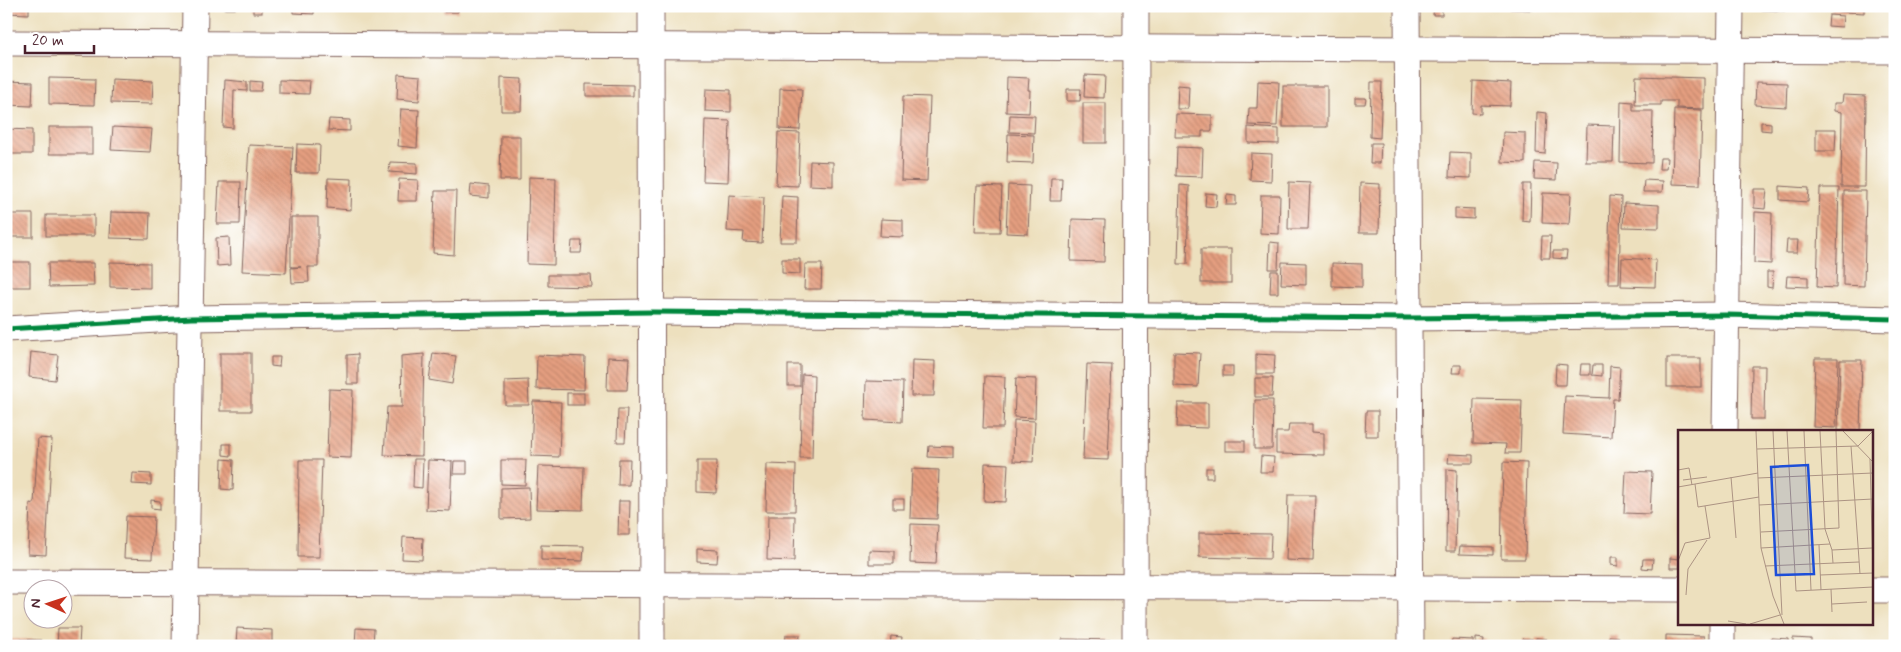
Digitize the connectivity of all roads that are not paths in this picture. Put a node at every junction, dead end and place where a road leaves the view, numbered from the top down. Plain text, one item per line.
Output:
1 (195, 6) edge
2 (651, 6) edge
3 (1136, 6) edge
4 (1407, 6) edge
5 (1731, 6) edge
6 (6, 43) edge
7 (195, 43) junction
8 (651, 45) junction
9 (1136, 47) junction
10 (1408, 49) junction
11 (1730, 50) junction
12 (1895, 51) edge
13 (651, 312) junction
14 (1727, 315) junction
15 (1136, 317) junction
16 (191, 318) junction
17 (1409, 318) junction
18 (1895, 319) edge
19 (6, 329) edge
20 (1725, 430) edge
21 (6, 582) edge
22 (187, 582) junction
23 (650, 584) junction
24 (1135, 587) junction
25 (1410, 588) junction
26 (1678, 589) edge
27 (1874, 590) edge
28 (1895, 590) edge
29 (1722, 624) edge
30 (185, 646) edge
31 (652, 646) edge
32 (1135, 646) edge
33 (1411, 646) edge
34 (1722, 646) edge

1 - 7 street
2 - 8 street
3 - 9 street
4 - 10 street
5 - 11 street
6 - 7 street
7 - 8 street
7 - 16 street
8 - 9 street
8 - 13 street
9 - 10 street
9 - 15 street
10 - 11 street
10 - 17 street
11 - 12 street
11 - 14 street
13 - 15 street
13 - 16 street
13 - 23 street
14 - 17 street
14 - 18 street
14 - 20 street
15 - 17 street
15 - 24 street
16 - 19 street
16 - 22 street
17 - 25 street
21 - 22 street
22 - 23 street
22 - 30 street
23 - 24 street
23 - 31 street
24 - 25 street
24 - 32 street
25 - 26 street
25 - 33 street
27 - 28 street
29 - 34 street

